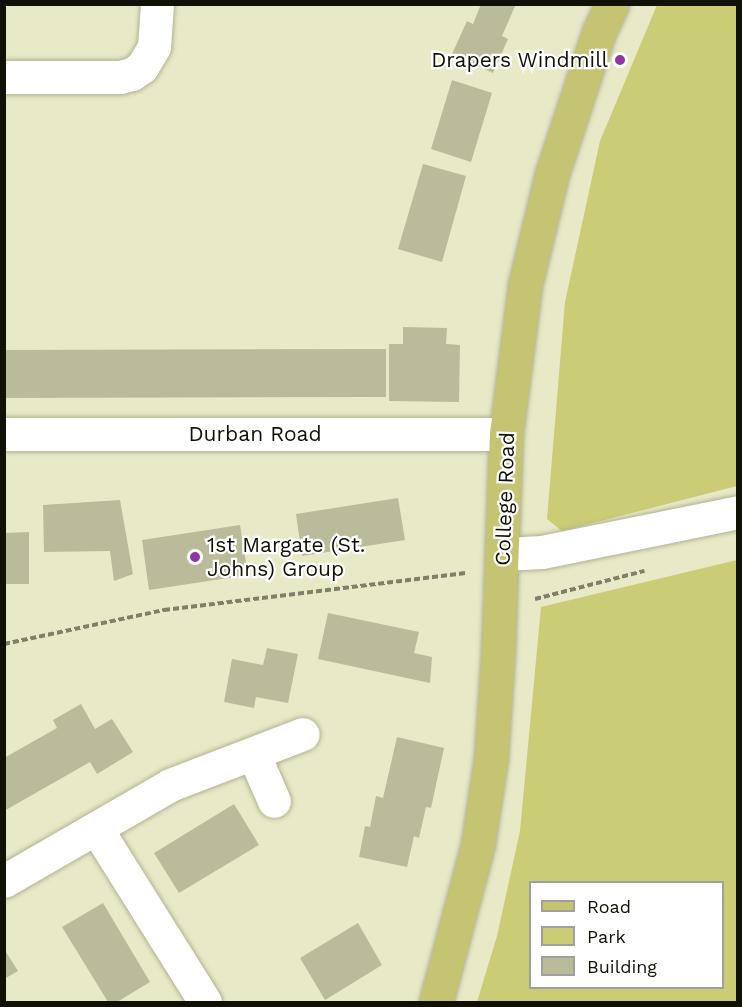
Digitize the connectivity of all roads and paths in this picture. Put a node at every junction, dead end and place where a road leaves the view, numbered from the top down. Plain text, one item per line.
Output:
1 (157, 4) edge
2 (612, 4) edge
3 (4, 77) edge
4 (4, 434) edge
5 (506, 434) junction
6 (738, 512) edge
7 (503, 554) junction
8 (651, 570) dead end
9 (467, 585) dead end
10 (534, 600) dead end
11 (4, 644) edge
12 (303, 734) dead end
13 (254, 755) junction
14 (274, 801) dead end
15 (96, 828) junction
16 (4, 881) edge
17 (205, 1002) edge
18 (436, 1002) edge

1 - 3 street
2 - 5 main road, College Road
4 - 5 street, Durban Road
5 - 7 main road, College Road
6 - 7 street
7 - 18 main road, College Road
8 - 10 path
9 - 11 path
12 - 13 street
13 - 14 street
13 - 15 street
15 - 16 street
15 - 17 street

